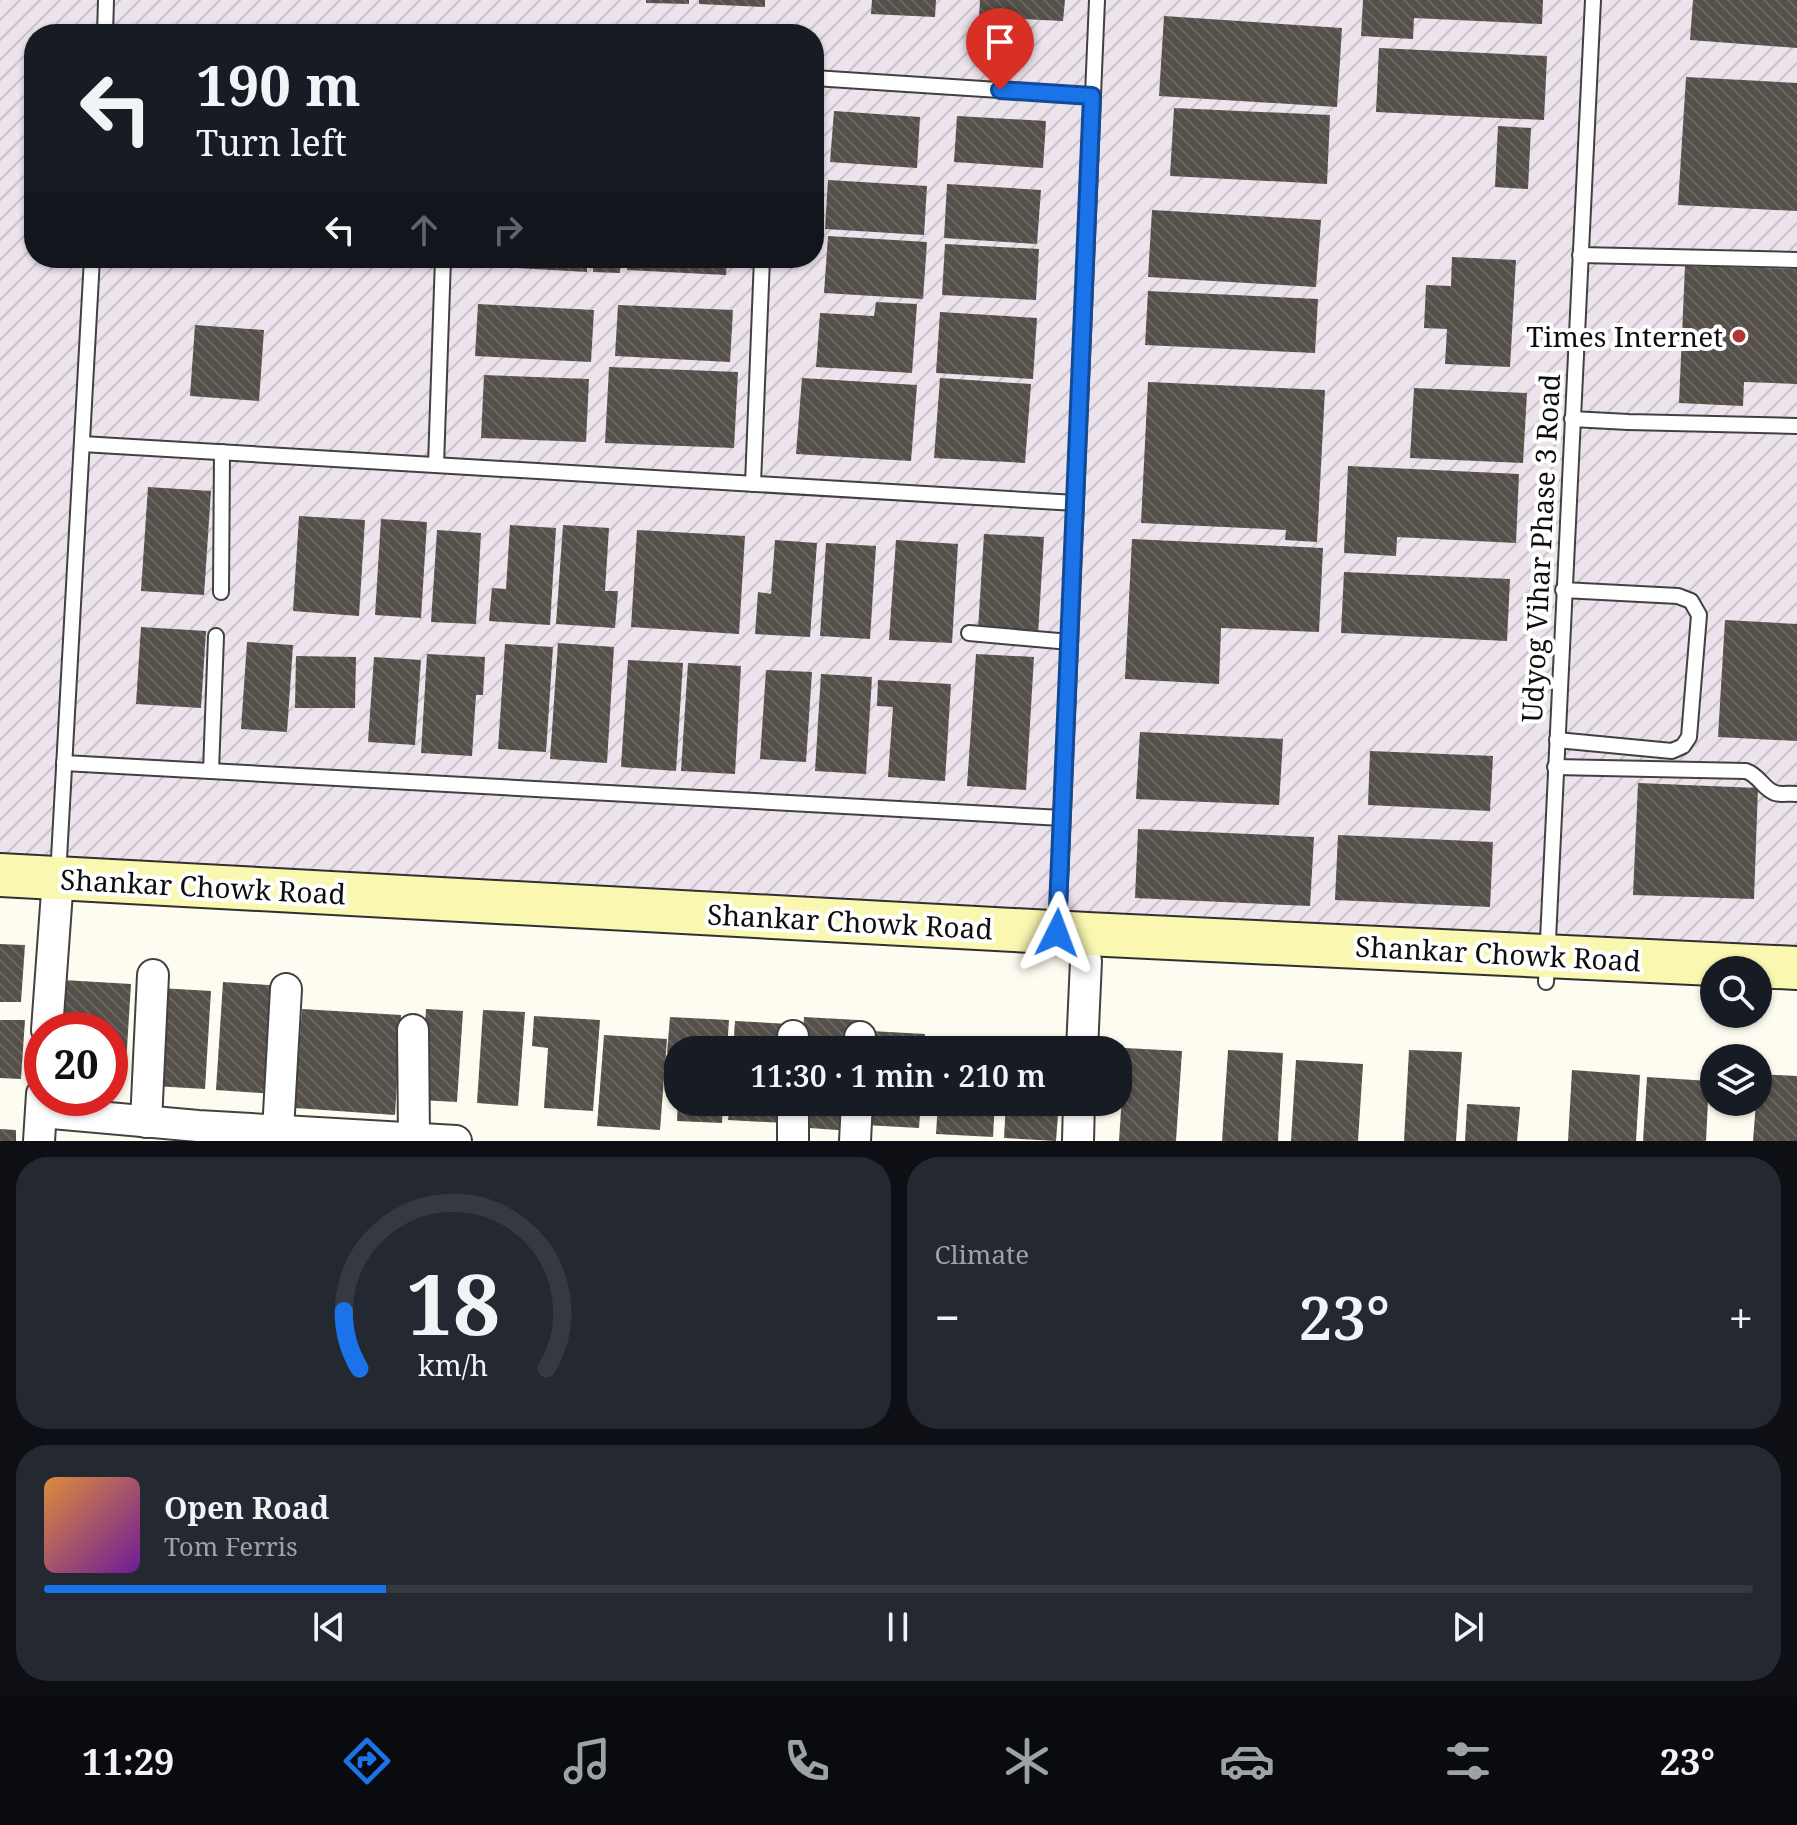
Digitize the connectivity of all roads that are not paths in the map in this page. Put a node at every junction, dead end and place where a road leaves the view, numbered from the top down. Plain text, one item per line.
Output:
1 (106, 0) edge
2 (1097, 0) edge
3 (1593, 0) edge
4 (105, 24) edge
5 (824, 79) edge
6 (1092, 96) junction
7 (1580, 255) junction
8 (1797, 260) edge
9 (91, 268) edge
10 (443, 268) edge
11 (762, 268) edge
12 (1572, 419) junction
13 (1797, 426) edge
14 (82, 444) junction
15 (222, 452) junction
16 (436, 465) junction
17 (753, 484) junction
18 (1076, 503) junction
19 (1563, 590) junction
20 (221, 592) dead end
21 (969, 633) dead end
22 (216, 636) dead end
23 (1070, 642) junction
24 (1557, 740) junction
25 (64, 763) junction
26 (1555, 767) junction
27 (211, 771) junction
28 (1797, 794) edge
29 (1062, 818) junction
30 (0, 875) edge
31 (57, 888) junction
32 (0, 896) edge
33 (1072, 947) junction
34 (1546, 968) junction
35 (1797, 968) edge
36 (153, 975) dead end
37 (286, 989) dead end
38 (1700, 989) edge
39 (1772, 994) edge
40 (1797, 995) edge
41 (48, 1012) edge
42 (413, 1030) dead end
43 (1081, 1036) edge
44 (41, 1116) edge
45 (793, 1116) edge
46 (856, 1116) edge
47 (1079, 1116) edge
48 (146, 1122) junction
49 (278, 1131) junction
50 (354, 1139) edge
51 (414, 1139) junction
52 (456, 1141) edge
53 (793, 1141) edge
54 (855, 1141) edge
55 (1078, 1141) edge

1 - 4 lane
2 - 6 lane
3 - 7 lane, Udyog Vihar Phase 3 Road
5 - 6 lane
6 - 18 lane
7 - 8 lane
7 - 12 lane, Udyog Vihar Phase 3 Road
9 - 14 lane
10 - 16 lane
11 - 17 lane
12 - 13 lane
12 - 19 lane, Udyog Vihar Phase 3 Road
14 - 15 lane
14 - 25 lane
15 - 16 lane
15 - 20 lane
16 - 17 lane
17 - 18 lane
18 - 23 lane
19 - 24 lane, Udyog Vihar Phase 3 Road
19 - 24 lane
21 - 23 lane
22 - 27 lane
23 - 29 lane
24 - 26 lane, Udyog Vihar Phase 3 Road
25 - 27 lane
25 - 31 lane
26 - 28 lane
26 - 34 lane, Udyog Vihar Phase 3 Road
27 - 29 lane
29 - 33 lane
30 - 31 main road, Shankar Chowk Road
31 - 32 main road, Shankar Chowk Road
31 - 33 main road, Shankar Chowk Road
31 - 41 street
33 - 34 main road, Shankar Chowk Road
33 - 43 street
34 - 35 main road, Shankar Chowk Road
34 - 38 main road, Shankar Chowk Road
36 - 48 street
37 - 49 street
39 - 40 main road
42 - 51 street
44 - 48 street
45 - 53 street
46 - 54 street
47 - 55 street
48 - 49 street
49 - 50 street
50 - 51 street
51 - 52 street

